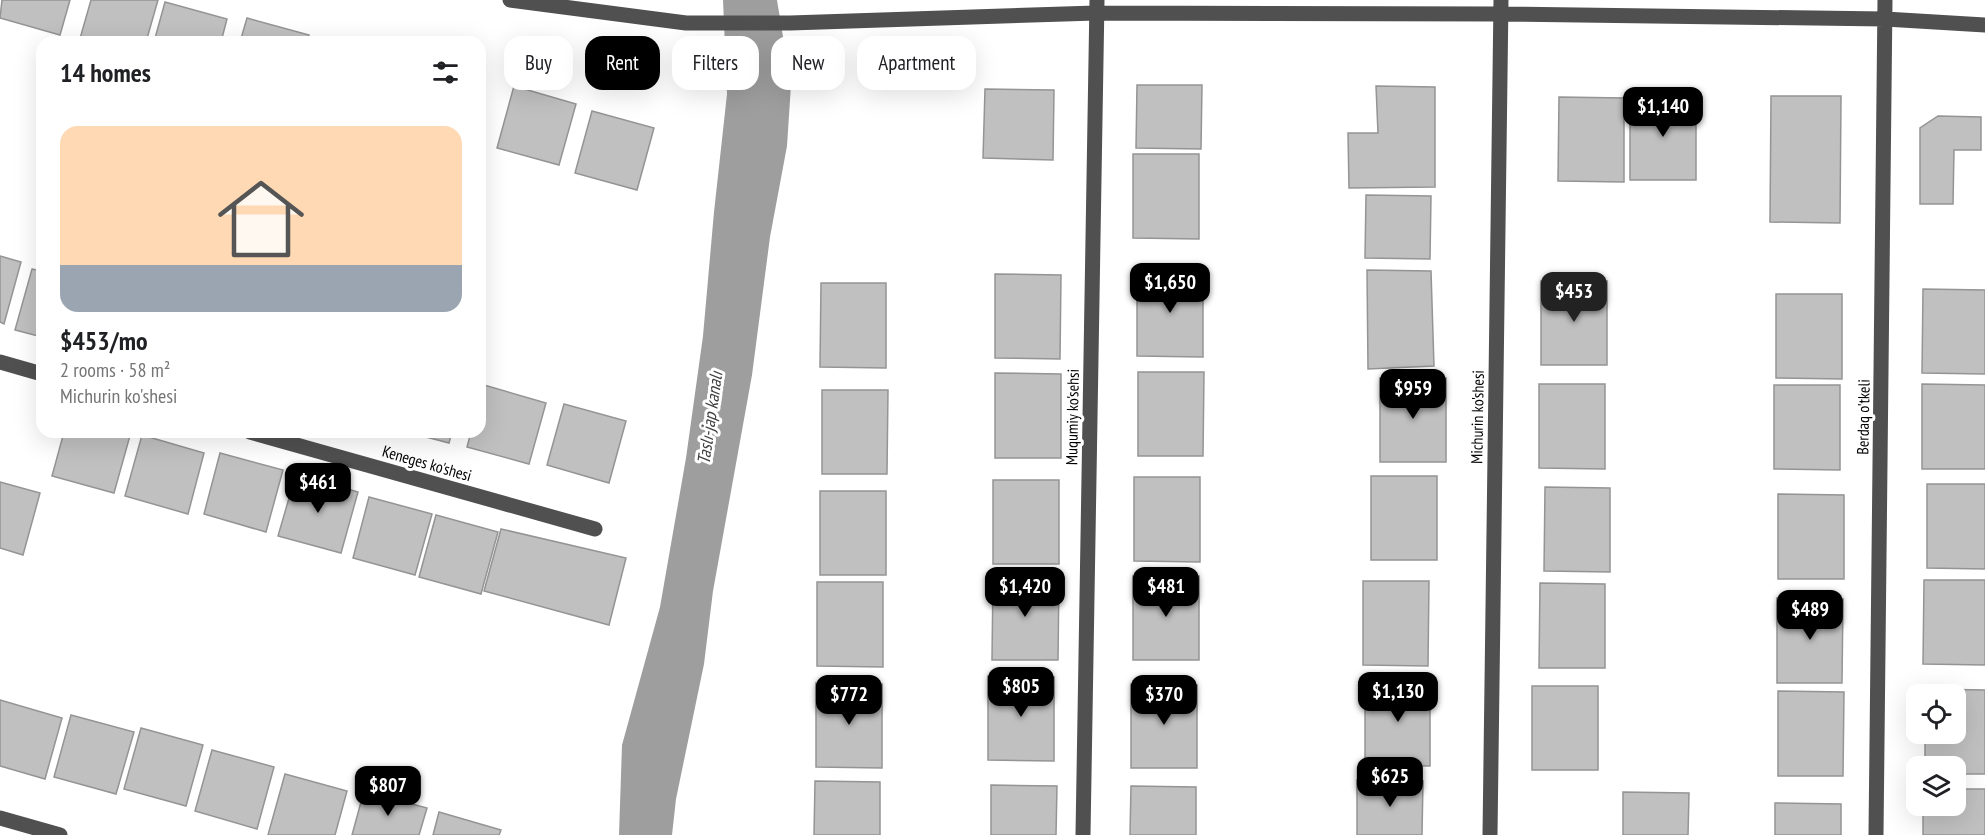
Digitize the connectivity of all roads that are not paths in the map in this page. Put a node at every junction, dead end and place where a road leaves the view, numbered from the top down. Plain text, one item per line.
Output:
1 (1885, 0) edge
2 (517, 1) edge
3 (1096, 6) edge
4 (1501, 7) edge
5 (1885, 19) junction
6 (1985, 25) edge
7 (0, 362) edge
8 (36, 372) edge
9 (271, 438) edge
10 (595, 529) dead end
11 (0, 818) edge
12 (60, 835) edge
13 (1083, 835) edge
14 (1490, 835) edge
15 (1876, 835) edge

1 - 5 street, Berdaq o'tkeli
2 - 3 street
3 - 4 street
3 - 13 street, Muqumiy ko'sehsi
4 - 5 street
4 - 14 street, Michurin ko'shesi
5 - 6 street
5 - 15 street, Berdaq o'tkeli
7 - 8 street
9 - 10 street, Keneges ko'shesi
11 - 12 street

